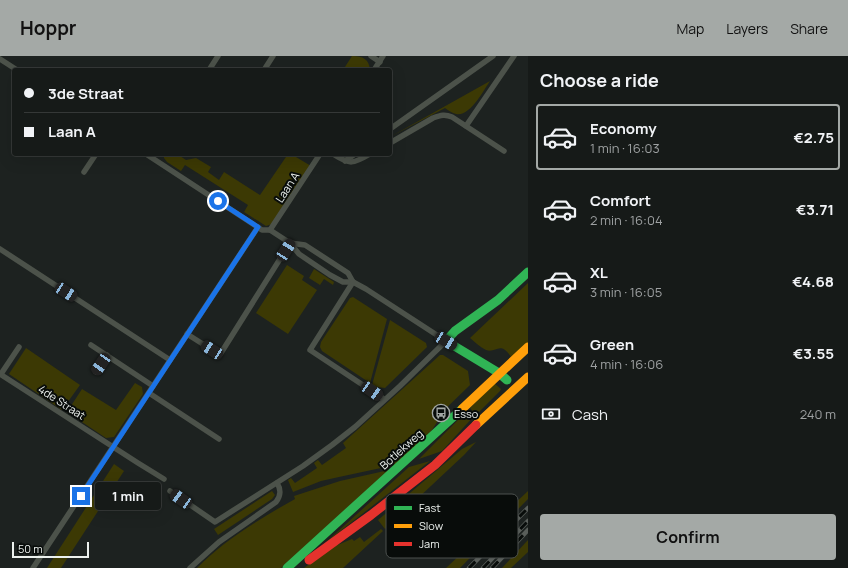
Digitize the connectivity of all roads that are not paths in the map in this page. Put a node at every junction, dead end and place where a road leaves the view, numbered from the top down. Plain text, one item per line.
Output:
1 (218, 56) edge
2 (273, 56) edge
3 (371, 56) edge
4 (383, 56) edge
5 (493, 56) edge
6 (514, 56) edge
7 (0, 59) edge
8 (380, 62) junction
9 (14, 68) edge
10 (210, 68) edge
11 (265, 68) edge
12 (376, 68) edge
13 (466, 126) junction
14 (392, 128) edge
15 (392, 142) edge
16 (504, 151) dead end
17 (95, 156) edge
18 (153, 156) edge
19 (319, 156) edge
20 (336, 156) edge
21 (352, 156) edge
22 (367, 156) edge
23 (345, 161) junction
24 (84, 172) dead end
25 (258, 227) junction
26 (270, 230) junction
27 (290, 243) junction
28 (0, 249) edge
29 (528, 272) edge
30 (353, 282) junction
31 (187, 334) junction
32 (446, 341) junction
33 (92, 345) dead end
34 (19, 347) dead end
35 (528, 347) edge
36 (107, 355) junction
37 (170, 360) junction
38 (96, 372) dead end
39 (499, 373) junction
40 (1, 374) edge
41 (528, 377) edge
42 (153, 386) junction
43 (515, 388) junction
44 (148, 393) junction
45 (384, 399) junction
46 (219, 439) dead end
47 (113, 447) junction
48 (164, 479) dead end
49 (277, 483) junction
50 (170, 491) dead end
51 (398, 494) edge
52 (386, 503) edge
53 (194, 563) junction
54 (33, 568) edge
55 (187, 568) edge
56 (190, 568) edge
57 (287, 568) edge
58 (298, 568) edge

1 - 10 lane
2 - 11 lane
3 - 8 lane
4 - 8 lane
5 - 14 lane
6 - 13 lane
7 - 9 lane
8 - 12 lane
13 - 15 lane
13 - 16 lane
17 - 24 lane
18 - 25 lane
19 - 26 lane, Laan A
20 - 23 lane
21 - 23 lane
22 - 23 lane
25 - 26 lane
25 - 31 lane
26 - 27 lane
27 - 30 lane
27 - 30 lane
27 - 31 lane
28 - 37 lane
29 - 32 main road
30 - 32 lane
30 - 45 lane
31 - 37 lane
32 - 39 main road
32 - 45 lane
33 - 36 lane
34 - 40 lane
35 - 39 main road, Botlekweg
36 - 38 lane
36 - 42 lane
37 - 42 lane
39 - 43 main road
39 - 57 main road, Botlekweg
40 - 47 lane, 4de Straat
41 - 43 main road
42 - 44 lane
43 - 51 main road
44 - 46 lane
44 - 47 lane
45 - 49 lane
47 - 48 lane, 4de Straat
47 - 54 lane
49 - 50 lane
49 - 53 lane
52 - 58 main road
53 - 55 lane
53 - 56 lane

